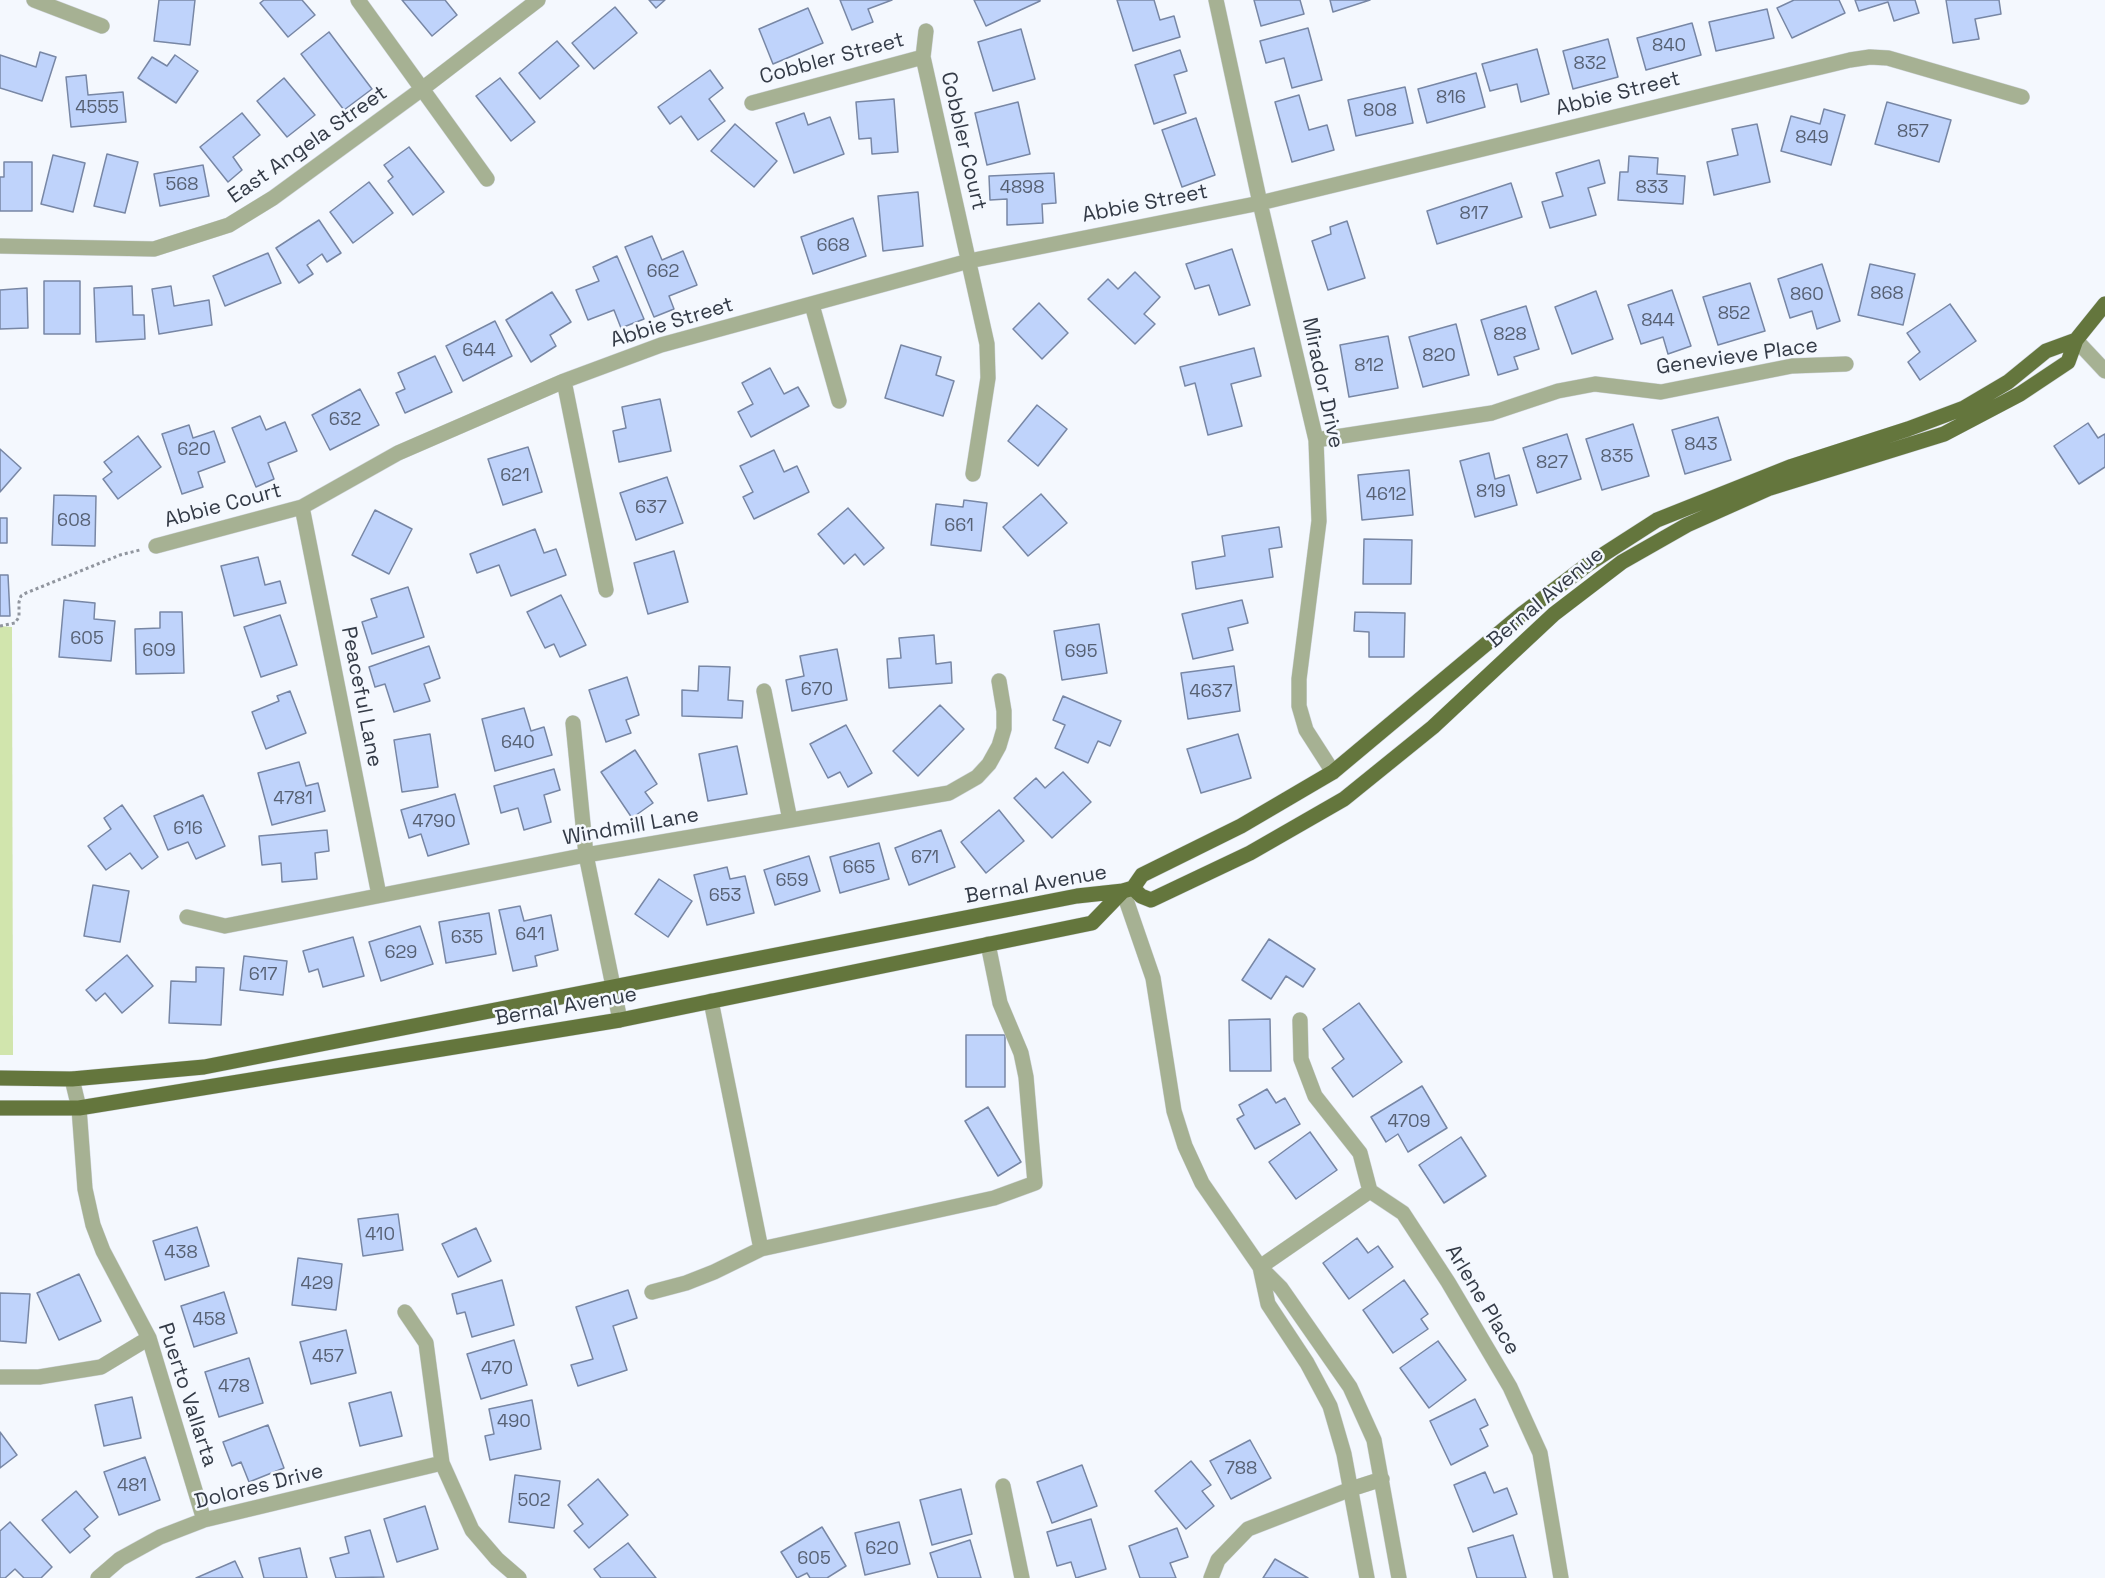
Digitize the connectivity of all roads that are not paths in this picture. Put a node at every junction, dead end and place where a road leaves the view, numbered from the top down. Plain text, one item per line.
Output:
1 (34, 0) edge
2 (358, 0) edge
3 (538, 0) edge
4 (1216, 0) edge
5 (102, 26) dead end
6 (926, 31) dead end
7 (922, 57) junction
8 (422, 89) junction
9 (2022, 97) dead end
10 (752, 103) dead end
11 (487, 179) dead end
12 (1260, 203) junction
13 (0, 246) edge
14 (969, 261) junction
15 (2105, 304) edge
16 (812, 305) junction
17 (2076, 340) junction
18 (1846, 364) dead end
19 (2105, 371) edge
20 (564, 381) junction
21 (839, 401) dead end
22 (1316, 440) junction
23 (973, 474) dead end
24 (302, 507) junction
25 (156, 546) road end
26 (606, 590) dead end
27 (999, 681) dead end
28 (764, 691) dead end
29 (573, 723) dead end
30 (1333, 772) junction
31 (790, 820) junction
32 (586, 855) junction
33 (1128, 889) junction
34 (379, 895) junction
35 (187, 917) dead end
36 (988, 944) junction
37 (615, 987) junction
38 (711, 1001) junction
39 (620, 1020) junction
40 (1300, 1020) dead end
41 (0, 1078) edge
42 (72, 1079) junction
43 (0, 1108) edge
44 (79, 1108) junction
45 (1370, 1191) junction
46 (760, 1249) junction
47 (1260, 1267) junction
48 (652, 1292) dead end
49 (405, 1312) dead end
50 (149, 1338) junction
51 (0, 1377) edge
52 (442, 1463) junction
53 (1382, 1479) junction
54 (1003, 1486) dead end
55 (1350, 1489) junction
56 (204, 1520) junction
57 (98, 1578) edge
58 (519, 1578) edge
59 (1022, 1578) edge
60 (1211, 1578) edge
61 (1367, 1578) edge
62 (1399, 1578) edge
63 (1561, 1578) edge

1 - 5 street
2 - 8 street
3 - 8 street, East Angela Street
4 - 12 street, Mirador Drive
6 - 7 street, Cobbler Court
7 - 10 street, Cobbler Street
7 - 14 street, Cobbler Court
8 - 11 street
8 - 13 street, East Angela Street
9 - 12 street, Abbie Street
12 - 14 street, Abbie Street
12 - 22 street, Mirador Drive
14 - 16 street, Abbie Street
14 - 23 street, Cobbler Court
15 - 17 main road, Bernal Avenue
16 - 20 street, Abbie Street
16 - 21 street
17 - 19 street
17 - 30 main road, Bernal Avenue
17 - 33 main road, Bernal Avenue
18 - 22 street, Genevieve Place
20 - 24 street, Abbie Street
20 - 26 street
22 - 30 street, Mirador Drive
24 - 25 street, Abbie Court
24 - 34 street, Peaceful Lane
27 - 31 street, Windmill Lane
28 - 31 street
29 - 32 street
30 - 33 main road, Bernal Avenue
31 - 32 street, Windmill Lane
32 - 34 street, Windmill Lane
32 - 37 street
33 - 36 main road, Bernal Avenue
33 - 37 main road, Bernal Avenue
33 - 47 street
34 - 35 street, Windmill Lane
36 - 38 main road, Bernal Avenue
36 - 46 street
37 - 39 street
37 - 42 main road, Bernal Avenue
38 - 39 main road, Bernal Avenue
38 - 46 street
39 - 44 main road, Bernal Avenue
40 - 45 street
41 - 42 main road, Bernal Avenue
42 - 44 street, Puerto Vallarta
43 - 44 main road, Bernal Avenue
44 - 50 street, Puerto Vallarta
45 - 47 street
45 - 63 street, Arlene Place
46 - 48 street
47 - 53 street
47 - 55 street
49 - 52 street
50 - 51 street
50 - 56 street, Puerto Vallarta
52 - 56 street, Dolores Drive
52 - 58 street
53 - 55 street
53 - 62 street
54 - 59 street
55 - 60 street
55 - 61 street
56 - 57 street, Dolores Drive

